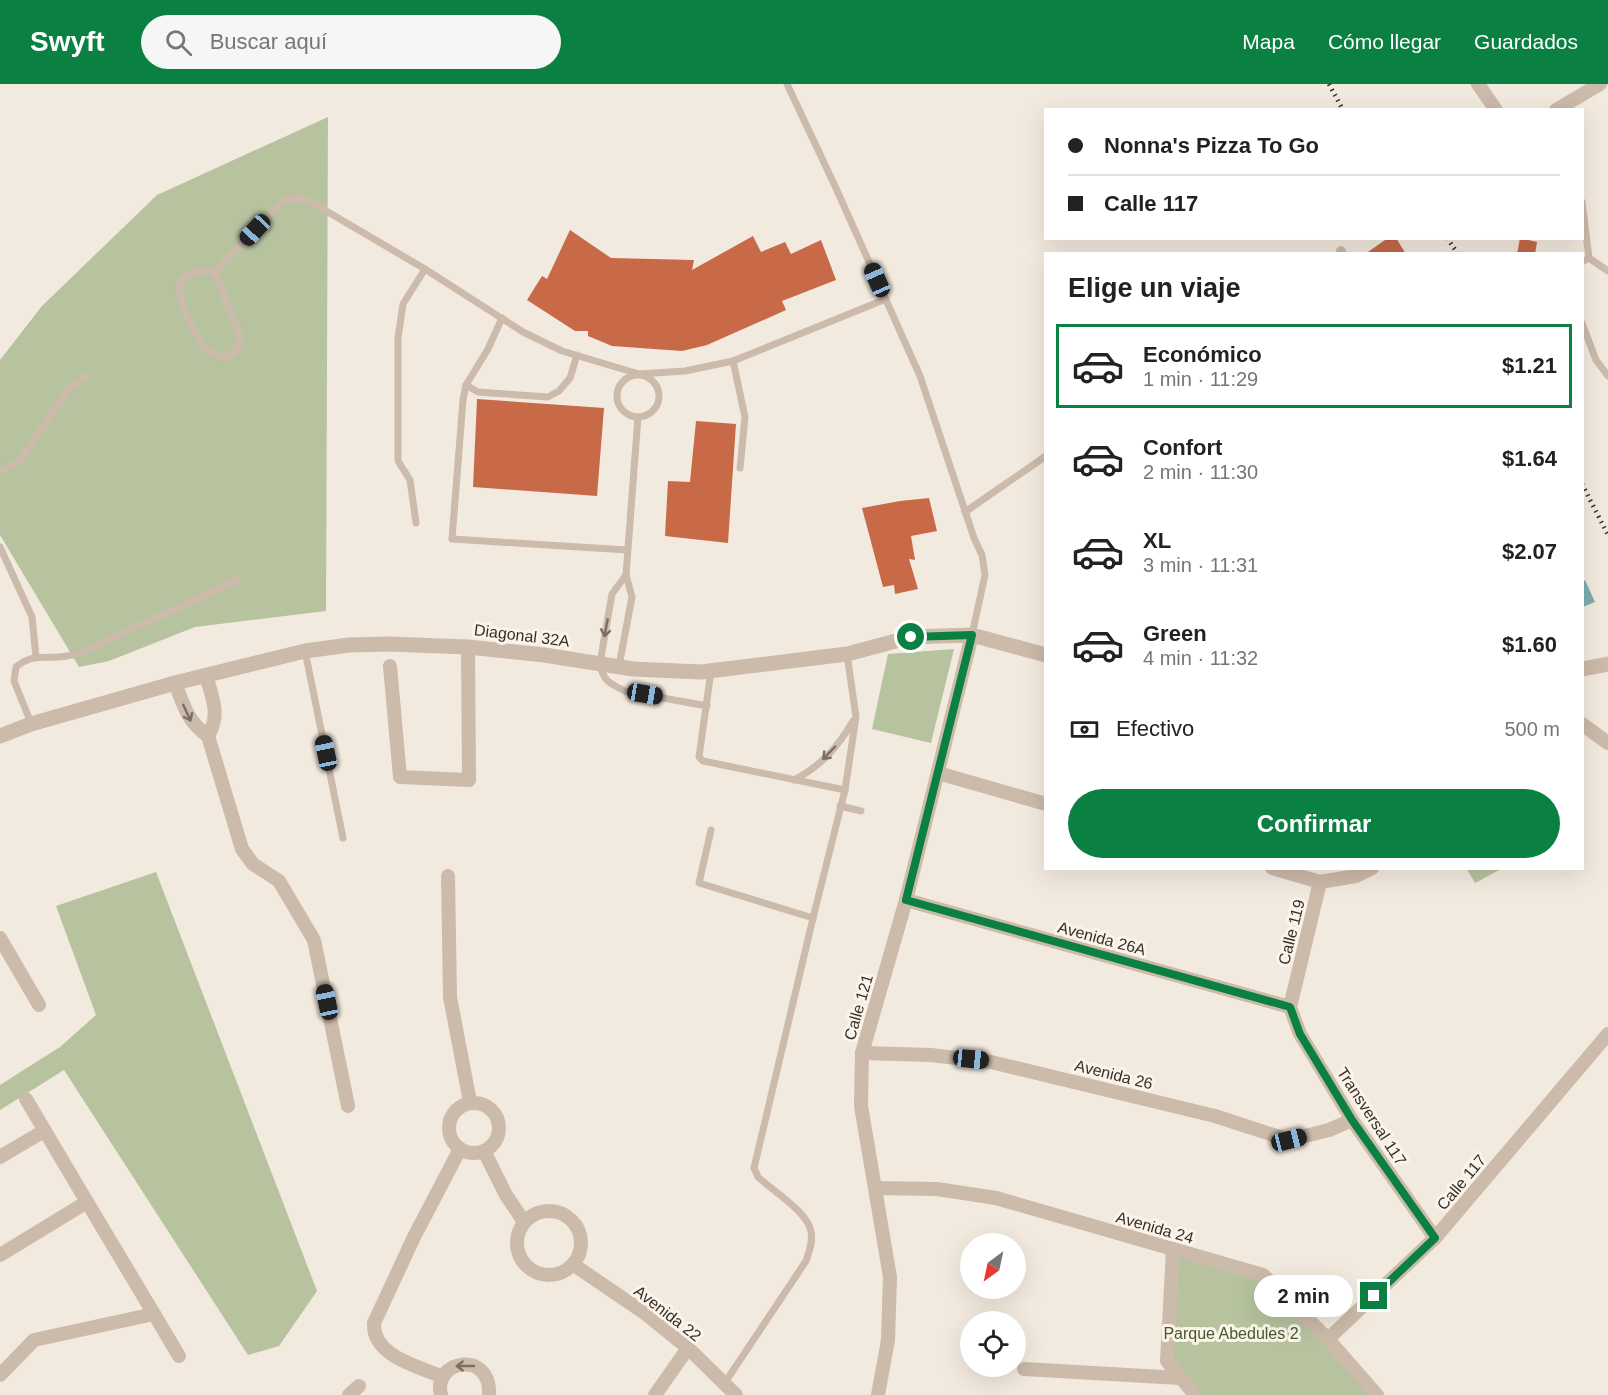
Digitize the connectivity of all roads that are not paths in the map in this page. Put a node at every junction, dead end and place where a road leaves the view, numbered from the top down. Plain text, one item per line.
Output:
1 (787, 84) edge
2 (1478, 84) edge
3 (1600, 84) edge
4 (1495, 108) edge
5 (1559, 108) edge
6 (1584, 231) edge
7 (1586, 260) edge
8 (425, 269) junction
9 (1608, 271) edge
10 (214, 273) junction
11 (886, 299) junction
12 (502, 318) junction
13 (1584, 328) edge
14 (577, 355) junction
15 (733, 361) junction
16 (639, 374) junction
17 (86, 376) dead end
18 (1608, 376) edge
19 (466, 385) junction
20 (638, 417) junction
21 (1044, 457) edge
22 (740, 468) dead end
23 (0, 472) edge
24 (965, 512) junction
25 (416, 523) dead end
26 (0, 547) edge
27 (627, 550) junction
28 (626, 575) junction
29 (237, 580) dead end
30 (972, 635) junction
31 (468, 646) junction
32 (305, 651) junction
33 (1044, 653) edge
34 (847, 654) junction
35 (36, 657) junction
36 (600, 663) junction
37 (1608, 664) edge
38 (390, 666) dead end
39 (619, 666) junction
40 (1584, 669) edge
41 (711, 671) junction
42 (206, 675) junction
43 (175, 683) junction
44 (707, 706) junction
45 (856, 717) junction
46 (32, 724) junction
47 (1584, 725) edge
48 (0, 736) edge
49 (208, 736) junction
50 (1608, 743) edge
51 (938, 773) junction
52 (793, 780) junction
53 (845, 790) junction
54 (1044, 803) edge
55 (840, 806) junction
56 (861, 811) dead end
57 (711, 830) dead end
58 (343, 838) dead end
59 (1279, 870) edge
60 (1368, 870) edge
61 (448, 876) dead end
62 (1320, 882) junction
63 (906, 900) junction
64 (813, 918) junction
65 (0, 938) edge
66 (39, 1005) dead end
67 (1290, 1007) junction
68 (1608, 1034) edge
69 (862, 1053) junction
70 (26, 1100) dead end
71 (470, 1102) junction
72 (348, 1106) dead end
73 (1352, 1120) junction
74 (44, 1131) junction
75 (460, 1149) junction
76 (484, 1151) junction
77 (0, 1157) edge
78 (875, 1188) junction
79 (87, 1202) junction
80 (524, 1222) junction
81 (1435, 1238) junction
82 (1173, 1249) junction
83 (0, 1255) edge
84 (574, 1265) junction
85 (154, 1314) junction
86 (1328, 1339) junction
87 (688, 1348) junction
88 (179, 1356) dead end
89 (1026, 1370) edge
90 (0, 1375) edge
91 (443, 1377) junction
92 (1180, 1378) junction
93 (724, 1383) junction
94 (441, 1395) edge
95 (489, 1395) edge
96 (655, 1395) edge
97 (736, 1395) edge
98 (878, 1395) edge
99 (1195, 1395) edge
100 (1377, 1395) edge

1 - 11 lane
2 - 4 street
3 - 5 street
6 - 7 lane
7 - 9 lane
8 - 10 lane
8 - 12 lane
8 - 25 lane
10 - 10 lane
11 - 15 lane
11 - 24 lane
12 - 14 lane
12 - 19 lane
13 - 18 lane
14 - 16 lane
14 - 19 lane
15 - 16 lane
15 - 22 lane
16 - 20 lane
16 - 20 lane
17 - 23 lane
19 - 27 lane
20 - 27 lane
21 - 24 lane
24 - 30 lane
26 - 35 lane
27 - 28 lane
28 -> 36 lane
28 - 39 lane
29 - 35 lane
30 - 33 street, Diagonal 32A
30 - 34 street, Diagonal 32A
30 - 51 street, Calle 121
31 - 32 street, Diagonal 32A
31 - 36 street, Diagonal 32A
31 - 38 street
32 - 42 street, Diagonal 32A
32 - 58 lane
34 - 41 street, Diagonal 32A
34 - 45 lane
35 - 46 lane
36 - 39 street, Diagonal 32A
36 - 44 lane
37 - 40 street
39 - 41 street, Diagonal 32A
41 - 44 lane
42 - 43 street, Diagonal 32A
42 - 49 street
43 - 46 street, Diagonal 32A
43 -> 49 street
44 - 52 lane
45 -> 52 lane
45 - 53 lane
46 - 48 street, Diagonal 32A
47 - 50 street
49 - 72 street
51 - 54 street
51 - 63 street, Calle 121
52 - 53 lane
53 - 55 lane
55 - 56 lane
55 - 64 lane
57 - 64 lane
59 - 62 street
60 - 62 street, Calle 119
61 - 71 street
62 - 67 street, Calle 119
63 - 67 street, Avenida 26A
63 - 69 street, Calle 121
64 - 93 lane
65 - 66 street
67 - 73 street, Transversal 117
68 - 81 street, Calle 117
69 - 73 street, Avenida 26
69 - 78 street, Calle 121
70 - 74 street
71 - 75 street
71 - 76 street
73 - 81 street, Transversal 117
74 - 77 street
74 - 79 street
75 - 76 street
75 - 91 street
76 - 80 street
78 - 82 street, Avenida 24
78 - 98 street, Calle 121
79 - 83 street
79 - 85 street
80 - 84 street
80 - 84 street
81 - 86 street, Calle 117
82 - 86 street, Avenida 24
82 - 92 street
84 - 87 street, Avenida 22
85 - 88 street
85 - 90 street
86 - 100 street, Avenida 24
87 - 93 street, Avenida 22
87 - 96 street
89 - 92 street
91 - 94 street
95 -> 91 street
92 - 99 street
93 - 97 street, Avenida 22

